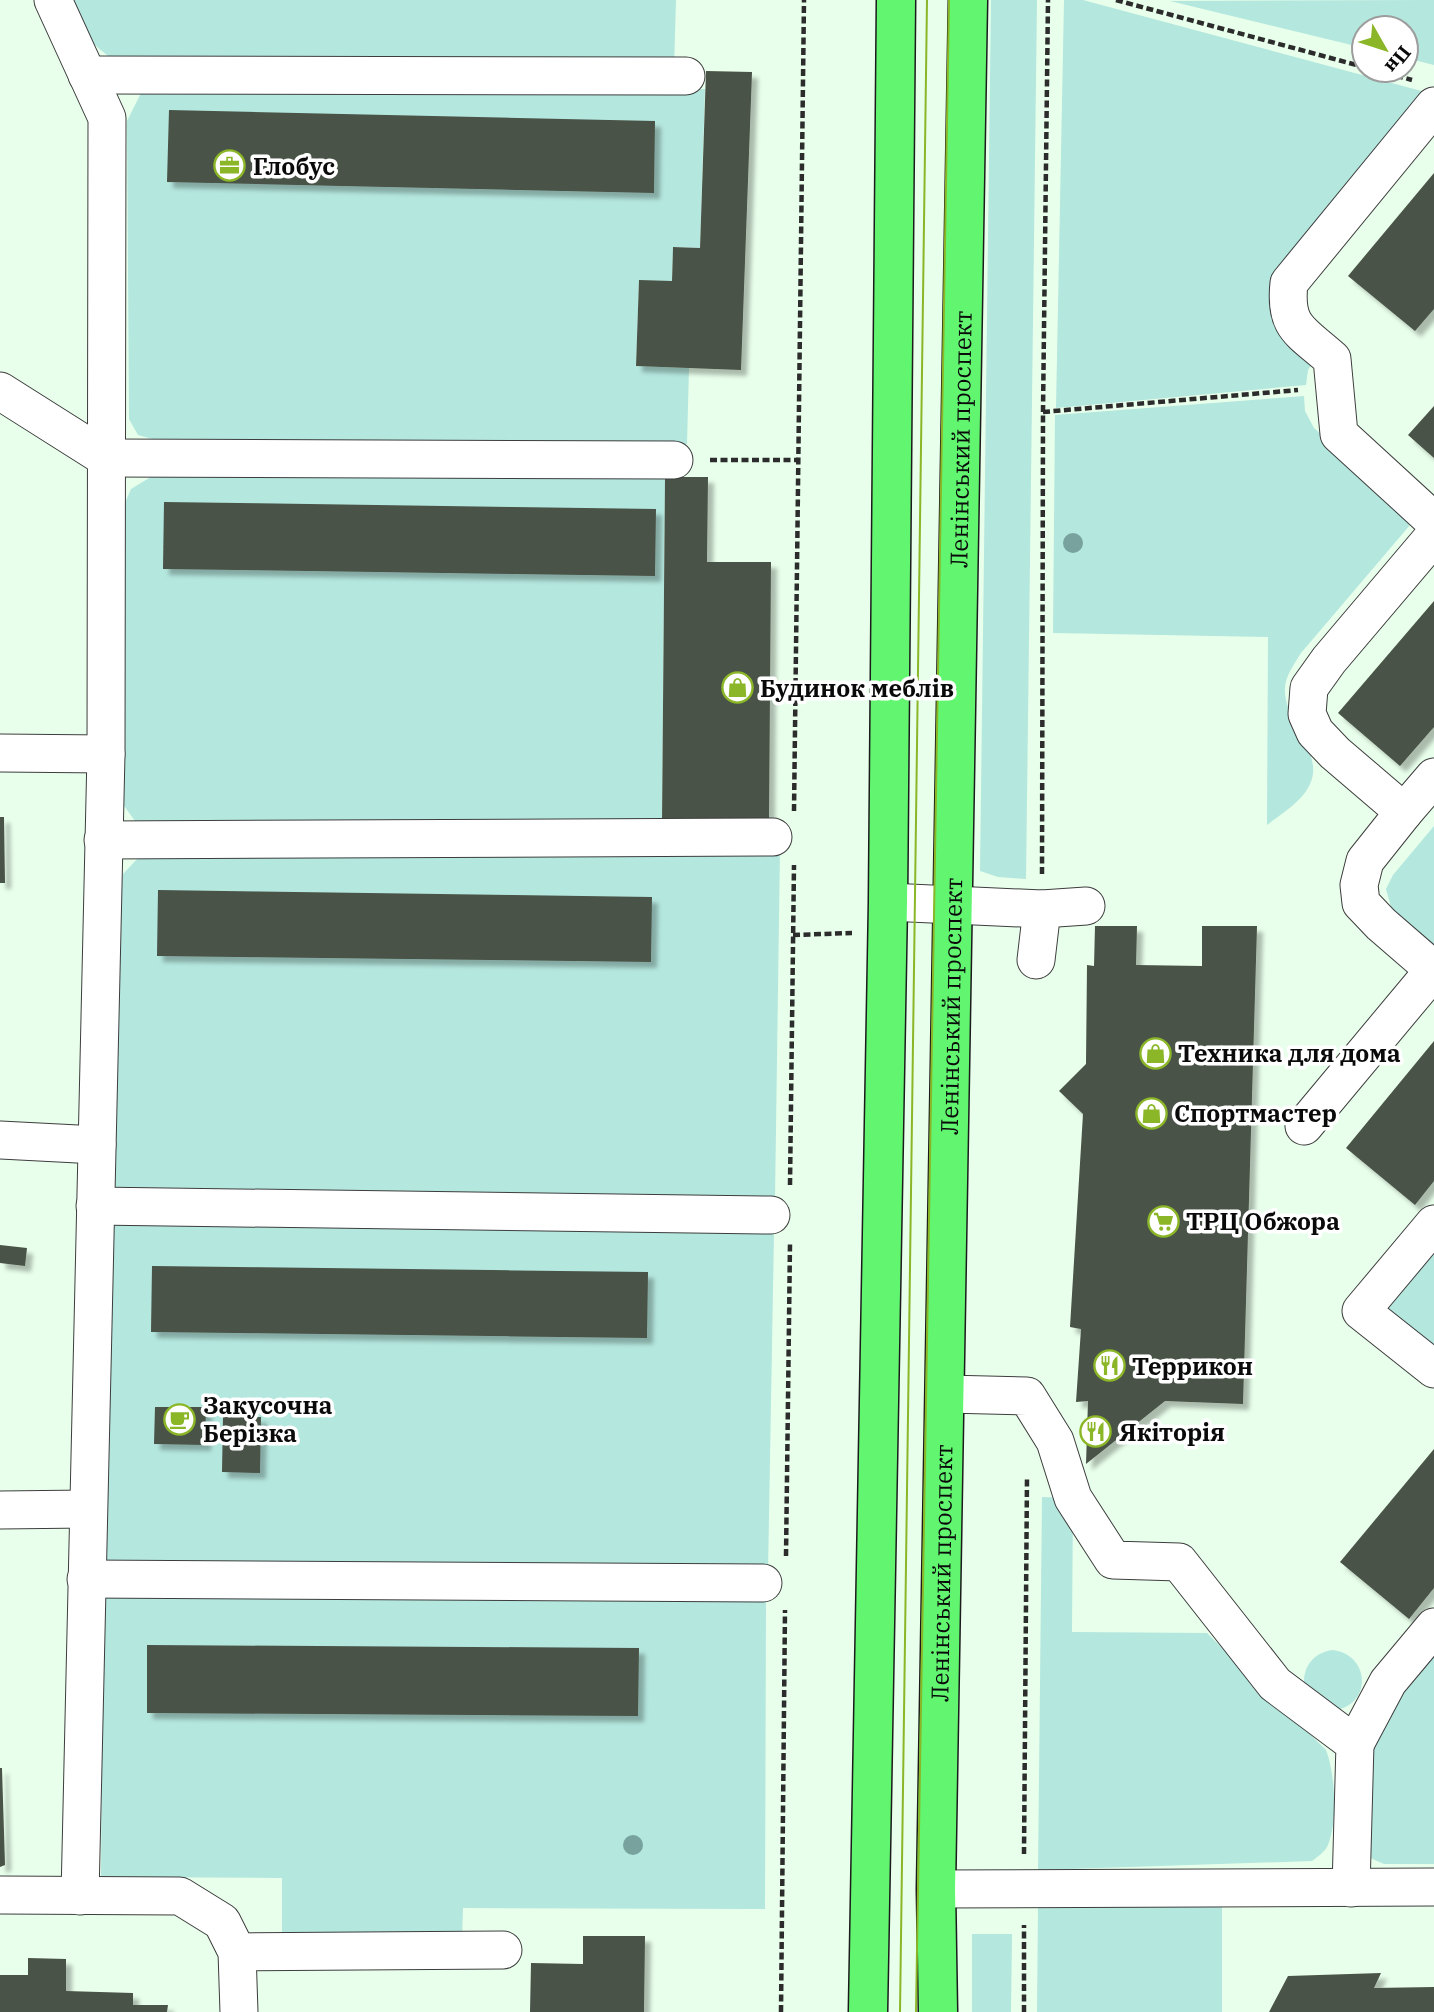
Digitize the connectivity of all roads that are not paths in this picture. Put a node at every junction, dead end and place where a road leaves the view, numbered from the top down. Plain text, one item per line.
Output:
1 (53, 0) edge
2 (896, 0) edge
3 (968, 0) edge
4 (87, 75) junction
5 (686, 76) dead end
6 (1428, 94) edge
7 (0, 390) edge
8 (106, 458) junction
9 (674, 460) road end
10 (1434, 521) edge
11 (1434, 536) edge
12 (0, 753) edge
13 (106, 754) junction
14 (1434, 777) edge
15 (1404, 812) junction
16 (103, 840) junction
17 (787, 842) road end
18 (888, 902) junction
19 (951, 906) junction
20 (1086, 906) dead end
21 (1042, 909) junction
22 (1036, 960) dead end
23 (1433, 970) edge
24 (1304, 1126) dead end
25 (0, 1140) edge
26 (96, 1144) junction
27 (95, 1206) junction
28 (784, 1215) road end
29 (1434, 1224) edge
30 (1434, 1369) edge
31 (946, 1394) junction
32 (87, 1509) junction
33 (0, 1510) edge
34 (86, 1579) junction
35 (778, 1583) road end
36 (1434, 1627) edge
37 (1355, 1744) junction
38 (1434, 1886) edge
39 (1351, 1888) junction
40 (936, 1889) junction
41 (0, 1895) edge
42 (80, 1896) junction
43 (503, 1950) dead end
44 (237, 1952) junction
45 (239, 2012) edge
46 (868, 2012) edge
47 (938, 2012) edge

1 - 4 street
2 - 18 main road
3 - 19 main road, Ленінський проспект
4 - 5 street
4 - 8 street
6 - 10 street
7 - 8 street
8 - 9 street
8 - 13 street
11 - 15 street
12 - 13 street
13 - 16 street
14 - 15 street
15 - 23 street
16 - 17 street
16 - 26 street
18 - 19 street
18 - 46 main road
19 - 21 street
19 - 31 main road, Ленінський проспект
20 - 21 street
21 - 22 street
23 - 24 street
25 - 26 street
26 - 27 street
27 - 28 street
27 - 32 street
29 - 30 street
31 - 37 street
31 - 40 main road, Ленінський проспект
32 - 33 street
32 - 34 street
34 - 35 street
34 - 42 street
36 - 37 street
37 - 39 street
38 - 39 street
39 - 40 street
40 - 47 main road, Ленінський проспект
41 - 42 street
42 - 44 street
43 - 44 street
44 - 45 street

